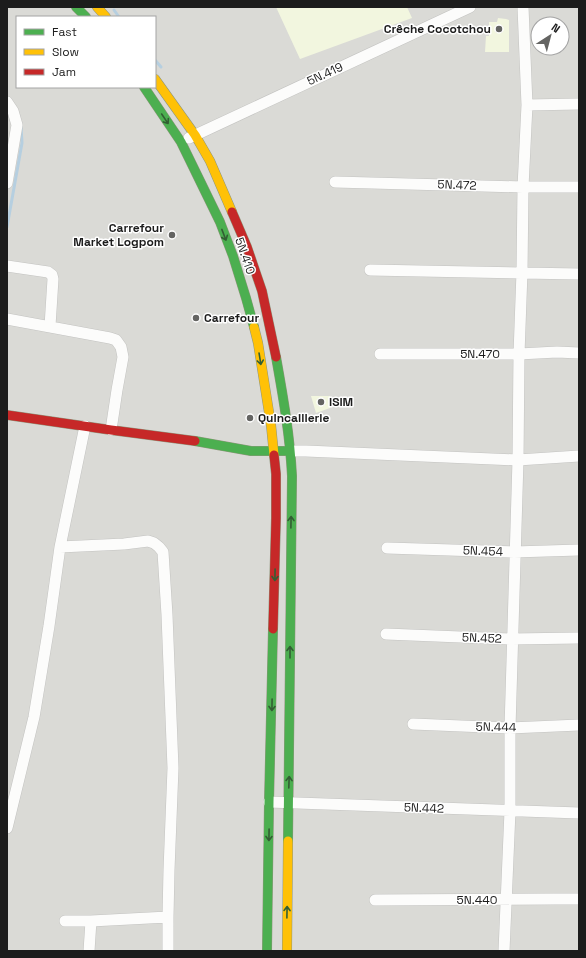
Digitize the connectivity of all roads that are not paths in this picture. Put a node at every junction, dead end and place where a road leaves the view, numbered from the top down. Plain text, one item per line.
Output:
1 (76, 7) edge
2 (97, 7) edge
3 (470, 7) edge
4 (523, 7) edge
5 (85, 16) edge
6 (105, 16) edge
7 (156, 80) edge
8 (145, 88) edge
9 (7, 102) edge
10 (579, 104) edge
11 (527, 105) junction
12 (195, 135) junction
13 (181, 142) junction
14 (335, 182) dead end
15 (7, 183) edge
16 (523, 187) junction
17 (579, 187) edge
18 (7, 266) edge
19 (370, 270) dead end
20 (522, 272) junction
21 (579, 274) edge
22 (7, 319) edge
23 (50, 326) junction
24 (579, 353) edge
25 (380, 354) dead end
26 (519, 354) junction
27 (7, 415) edge
28 (85, 426) junction
29 (111, 430) junction
30 (290, 451) junction
31 (274, 452) junction
32 (579, 456) edge
33 (518, 460) junction
34 (60, 547) junction
35 (387, 548) dead end
36 (579, 550) edge
37 (514, 552) junction
38 (275, 558) junction
39 (291, 558) junction
40 (386, 634) dead end
41 (579, 638) edge
42 (512, 639) junction
43 (413, 724) dead end
44 (579, 725) edge
45 (510, 728) junction
46 (269, 802) junction
47 (288, 803) junction
48 (510, 811) junction
49 (579, 813) edge
50 (7, 828) edge
51 (579, 899) edge
52 (375, 900) dead end
53 (506, 900) junction
54 (168, 917) junction
55 (91, 920) junction
56 (65, 921) dead end
57 (89, 951) edge
58 (168, 951) edge
59 (267, 951) edge
60 (287, 951) edge
61 (504, 951) edge

1 - 5 main road
2 - 6 main road
3 - 12 street, 5N.419
4 - 11 street
7 - 12 main road
8 -> 13 main road, 5N.410
9 - 15 street
10 - 11 street
11 - 16 street
12 - 13 street, 5N.419
12 - 30 main road
13 -> 31 main road, 5N.410
14 - 16 street, 5N.472
16 - 17 street, 5N.472
16 - 20 street
18 - 23 street
19 - 20 street
20 - 21 street
20 - 26 street
22 - 23 street
23 - 29 street
24 - 26 street, 5N.470
25 - 26 street, 5N.470
26 - 33 street
27 - 28 main road
28 - 29 main road
28 - 34 street
29 - 31 main road
30 - 31 main road
30 - 33 street
39 -> 30 main road
31 - 38 main road, 5N.410
32 - 33 street
33 - 37 street
34 - 50 street
34 - 54 street
35 - 37 street, 5N.454
36 - 37 street, 5N.454
37 - 42 street
38 - 39 main road
38 -> 46 main road, 5N.410
47 -> 39 main road
40 - 42 street, 5N.452
41 - 42 street, 5N.452
42 - 45 street
43 - 45 street, 5N.444
44 - 45 street, 5N.444
45 - 48 street
46 - 47 street, 5N.442
46 -> 59 main road, 5N.410
47 - 48 street, 5N.442
60 -> 47 main road
48 - 49 street, 5N.442
48 - 53 street
51 - 53 street, 5N.440
52 - 53 street, 5N.440
53 - 61 street
54 - 55 street
54 - 58 street
55 - 56 street
55 - 57 street

